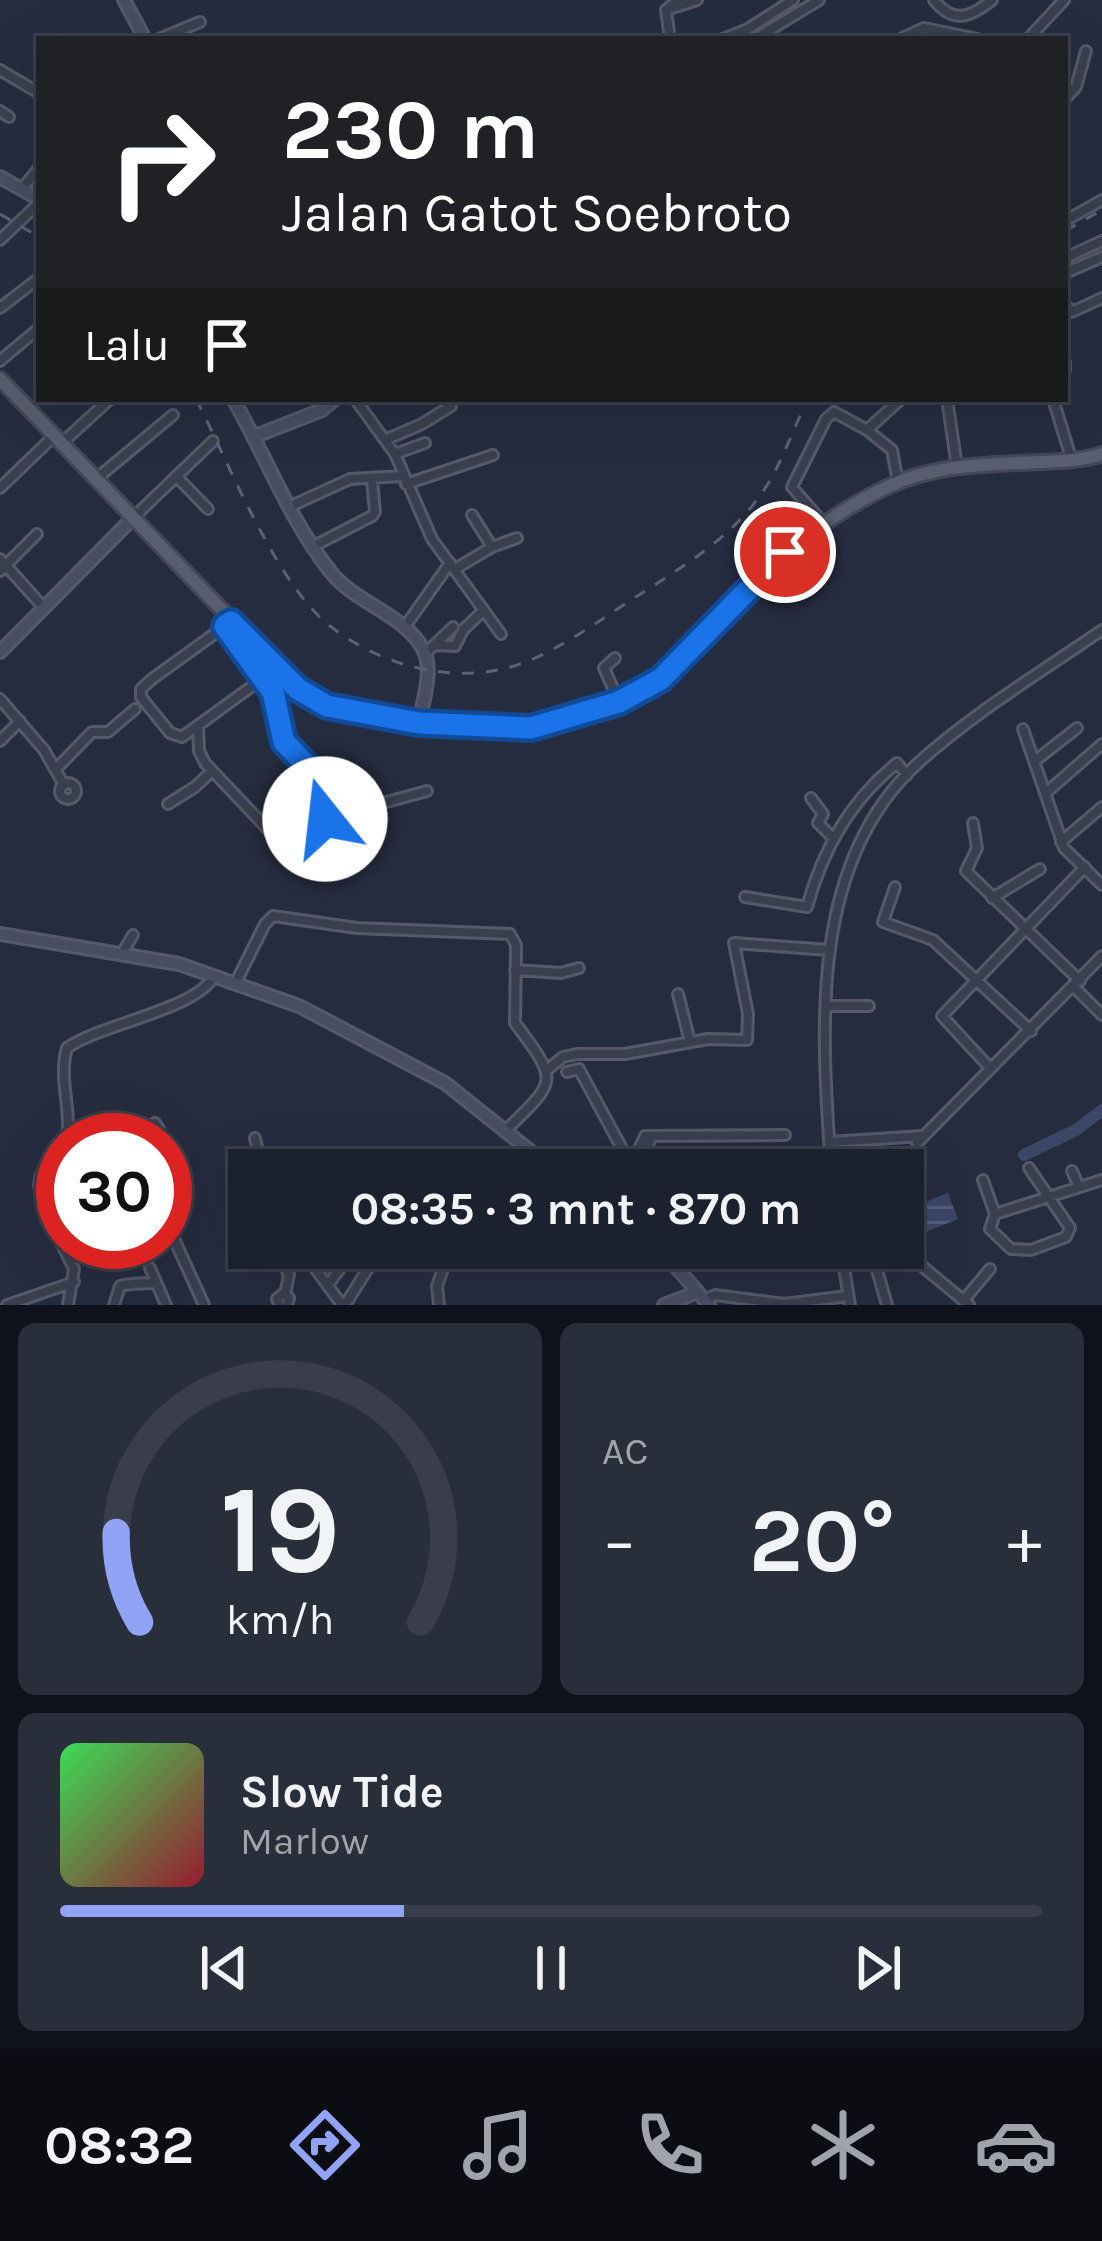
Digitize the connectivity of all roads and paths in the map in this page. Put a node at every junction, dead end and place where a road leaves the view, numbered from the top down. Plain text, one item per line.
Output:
1 (124, 0) edge
2 (678, 0) edge
3 (697, 0) edge
4 (794, 0) edge
5 (819, 0) edge
6 (934, 0) edge
7 (992, 0) edge
8 (1064, 0) edge
9 (666, 10) junction
10 (200, 22) dead end
11 (143, 36) edge
12 (166, 36) edge
13 (670, 36) edge
14 (729, 36) edge
15 (760, 36) edge
16 (907, 36) edge
17 (963, 36) edge
18 (1031, 36) edge
19 (1086, 51) dead end
20 (0, 70) edge
21 (36, 91) edge
22 (1068, 96) edge
23 (36, 172) edge
24 (0, 178) edge
25 (22, 189) junction
26 (36, 199) edge
27 (1102, 200) edge
28 (36, 204) edge
29 (1068, 219) edge
30 (0, 223) edge
31 (12, 229) junction
32 (0, 240) edge
33 (1102, 241) edge
34 (1068, 257) edge
35 (1102, 257) edge
36 (1068, 272) edge
37 (36, 280) edge
38 (1102, 298) edge
39 (1068, 306) edge
40 (0, 308) edge
41 (36, 331) edge
42 (0, 361) edge
43 (0, 379) edge
44 (106, 402) edge
45 (235, 402) edge
46 (331, 402) edge
47 (357, 402) edge
48 (451, 402) edge
49 (898, 402) edge
50 (947, 402) edge
51 (1055, 402) edge
52 (172, 415) dead end
53 (867, 430) junction
54 (253, 437) junction
55 (58, 440) junction
56 (385, 440) junction
57 (213, 441) dead end
58 (425, 442) dead end
59 (395, 454) junction
60 (1102, 454) edge
61 (493, 455) dead end
62 (1072, 461) junction
63 (957, 467) junction
64 (176, 476) junction
65 (95, 480) junction
66 (372, 480) junction
67 (405, 480) junction
68 (898, 482) junction
69 (0, 488) edge
70 (289, 507) junction
71 (208, 509) dead end
72 (472, 515) dead end
73 (132, 518) junction
74 (825, 526) junction
75 (37, 534) dead end
76 (517, 538) dead end
77 (314, 546) junction
78 (493, 547) junction
79 (2, 565) edge
80 (453, 566) junction
81 (44, 608) junction
82 (484, 610) junction
83 (228, 624) junction
84 (453, 627) dead end
85 (404, 628) junction
86 (1102, 630) edge
87 (501, 634) dead end
88 (430, 649) junction
89 (0, 652) edge
90 (615, 658) dead end
91 (262, 679) junction
92 (0, 699) edge
93 (619, 702) junction
94 (135, 709) dead end
95 (20, 721) junction
96 (419, 723) junction
97 (198, 727) junction
98 (1077, 728) dead end
99 (1023, 729) dead end
100 (0, 741) edge
101 (1102, 744) edge
102 (1035, 761) junction
103 (56, 769) junction
104 (212, 771) junction
105 (907, 775) junction
106 (64, 785) dead end
107 (427, 791) dead end
108 (1046, 792) junction
109 (811, 798) dead end
110 (857, 801) junction
111 (167, 804) dead end
112 (1102, 808) edge
113 (874, 814) junction
114 (325, 819) junction
115 (973, 823) dead end
116 (833, 838) junction
117 (1061, 842) junction
118 (1084, 868) junction
119 (1040, 869) dead end
120 (1102, 884) edge
121 (896, 886) dead end
122 (746, 897) dead end
123 (992, 898) junction
124 (1024, 930) junction
125 (0, 934) edge
126 (133, 935) dead end
127 (829, 950) junction
128 (121, 955) junction
129 (1102, 956) edge
130 (579, 968) dead end
131 (515, 970) junction
132 (214, 976) junction
133 (978, 979) junction
134 (235, 984) junction
135 (1077, 984) junction
136 (678, 994) dead end
137 (828, 1006) junction
138 (869, 1006) dead end
139 (1102, 1015) edge
140 (1030, 1031) junction
141 (690, 1042) junction
142 (990, 1068) junction
143 (547, 1070) junction
144 (567, 1072) dead end
145 (68, 1113) edge
146 (505, 1131) junction
147 (785, 1135) dead end
148 (255, 1138) dead end
149 (830, 1142) junction
150 (257, 1149) edge
151 (528, 1149) edge
152 (621, 1149) edge
153 (638, 1149) edge
154 (830, 1149) edge
155 (1029, 1168) dead end
156 (1072, 1171) dead end
157 (983, 1180) dead end
158 (1102, 1180) edge
159 (1079, 1187) junction
160 (1052, 1198) junction
161 (995, 1214) junction
162 (924, 1267) edge
163 (73, 1269) edge
164 (150, 1269) edge
165 (188, 1269) edge
166 (286, 1269) edge
167 (316, 1269) edge
168 (340, 1269) edge
169 (367, 1269) edge
170 (443, 1269) edge
171 (677, 1269) edge
172 (844, 1269) edge
173 (877, 1269) edge
174 (990, 1269) dead end
175 (74, 1282) junction
176 (156, 1283) junction
177 (328, 1285) junction
178 (704, 1299) edge
179 (849, 1300) edge
180 (282, 1303) edge
181 (966, 1303) edge
182 (7, 1305) edge
183 (68, 1305) edge
184 (114, 1305) edge
185 (166, 1305) edge
186 (204, 1305) edge
187 (343, 1305) edge
188 (439, 1305) edge
189 (664, 1305) edge
190 (887, 1305) edge

1 - 11 street
2 - 9 street
3 - 9 street
4 - 14 street
5 - 15 street
6 - 7 street
8 - 18 street
9 - 13 street
10 - 12 street
16 - 17 street
19 - 22 street
20 - 21 street
23 - 25 street
24 - 25 street
25 - 26 street
27 - 29 street
28 - 31 street
30 - 31 street
31 - 32 street
33 - 34 street
35 - 36 street
37 - 40 street
38 - 39 street
41 - 42 street
43 - 55 main road
44 - 55 street
45 - 54 street
46 - 54 street
47 - 56 street
48 - 56 street
49 - 53 street
50 - 63 street
51 - 62 street
52 - 65 street
53 - 68 street
53 - 74 street
54 - 70 street
55 - 65 main road
55 - 69 street
56 - 59 street
57 - 64 street
58 - 59 street
59 - 67 street
60 - 62 main road
61 - 67 street
62 - 63 main road
63 - 68 main road
64 - 71 street
64 - 73 street
65 - 73 main road
66 - 67 street
66 - 70 street
66 - 77 street
67 - 80 street
68 - 74 main road
70 - 77 street
72 - 78 street
73 - 81 street
73 - 83 main road
74 - 93 main road
75 - 79 street
76 - 78 street
77 - 85 street
78 - 80 street
79 - 81 street
80 - 82 street
80 - 85 street
81 - 89 street
82 - 87 street
82 - 88 street
83 - 91 street
83 - 96 main road
83 - 97 street
84 - 88 street
85 - 88 street
86 - 105 street
88 - 96 street
90 - 93 street
91 - 97 street
91 - 114 street
92 - 95 street
93 - 96 main road
94 - 103 street
95 - 100 street
95 - 103 street
97 - 104 street
98 - 102 street
99 - 102 street
101 - 108 street
102 - 108 street
103 - 106 street
104 - 111 street
104 - 114 street
105 - 110 street
105 - 113 street
107 - 114 street
108 - 117 street
109 - 116 street
110 - 113 street
110 - 116 street
112 - 117 street
113 - 127 street
115 - 123 street
116 - 122 street
117 - 118 street
118 - 120 street
118 - 124 street
119 - 123 street
121 - 133 street
123 - 124 street
124 - 133 street
124 - 135 street
125 - 128 street
126 - 128 street
127 - 137 street
127 - 141 street
128 - 132 street
129 - 135 street
130 - 131 street
131 - 134 street
131 - 143 street
132 - 134 street
132 - 145 street
133 - 140 street
133 - 142 street
134 - 146 street
135 - 139 street
135 - 140 street
136 - 141 street
137 - 138 street
137 - 149 street
140 - 142 street
141 - 143 street
142 - 149 street
143 - 146 street
144 - 152 street
146 - 151 street
147 - 153 street
148 - 150 street
149 - 154 street
155 - 160 street
156 - 159 street
157 - 161 street
158 - 159 street
159 - 160 street
160 - 161 street
160 - 161 street
162 - 181 street
163 - 175 street
164 - 176 street
165 - 186 street
166 - 180 street
167 - 177 street
168 - 177 street
169 - 187 street
170 - 188 street
171 - 178 street
172 - 179 street
173 - 190 street
174 - 181 street
175 - 182 street
175 - 183 street
176 - 184 street
176 - 185 street
177 - 187 street
178 - 179 street
178 - 189 street

